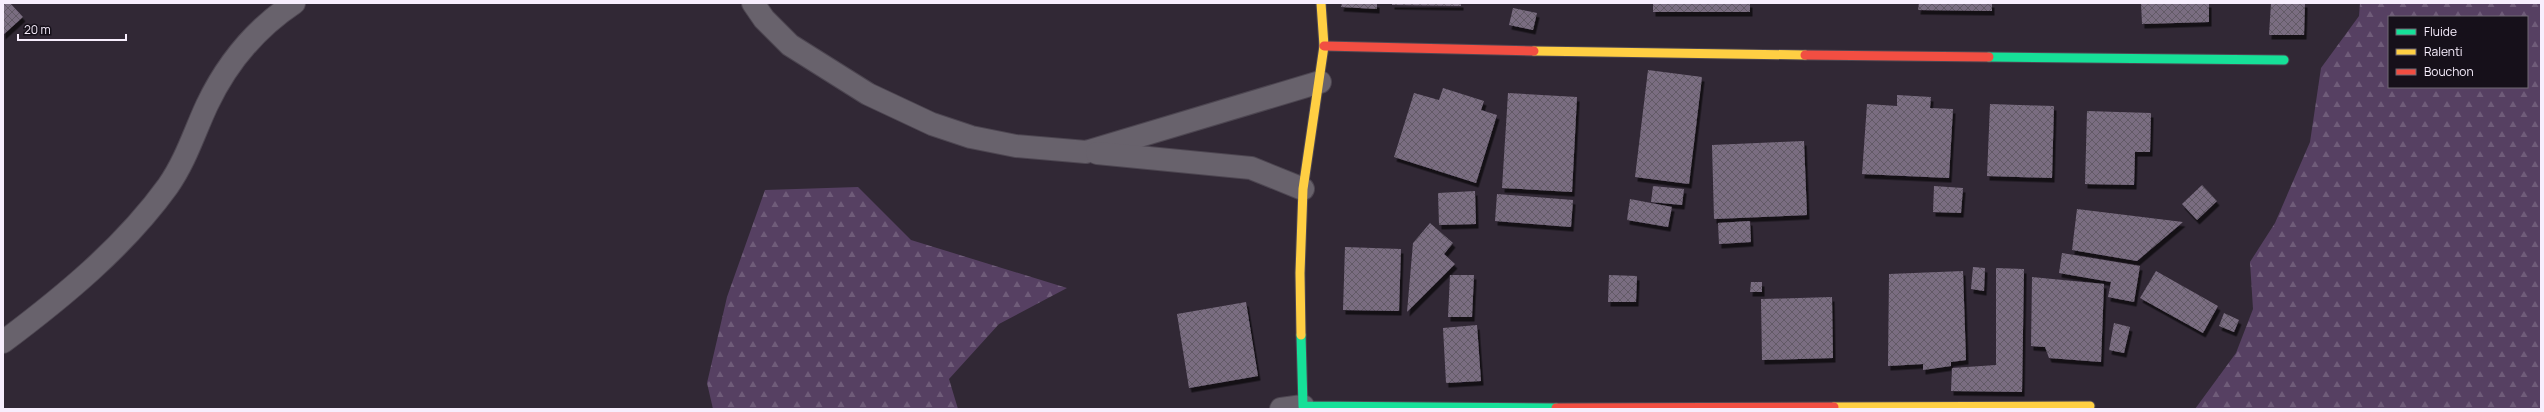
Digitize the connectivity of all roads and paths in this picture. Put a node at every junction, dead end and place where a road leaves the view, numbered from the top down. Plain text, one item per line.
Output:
1 (294, 3) edge
2 (754, 3) edge
3 (1321, 3) edge
4 (1324, 46) junction
5 (2284, 60) dead end
6 (1320, 82) junction
7 (1086, 152) junction
8 (1303, 189) junction
9 (3, 342) edge
10 (1303, 406) junction
11 (2090, 406) dead end
12 (1588, 408) edge
13 (1281, 409) edge

1 - 9 street
2 - 7 street
3 - 4 street
4 - 5 street
4 - 6 street
6 - 7 street
6 - 8 street
7 - 8 street
8 - 10 street
10 - 12 street
10 - 13 street
11 - 12 street

